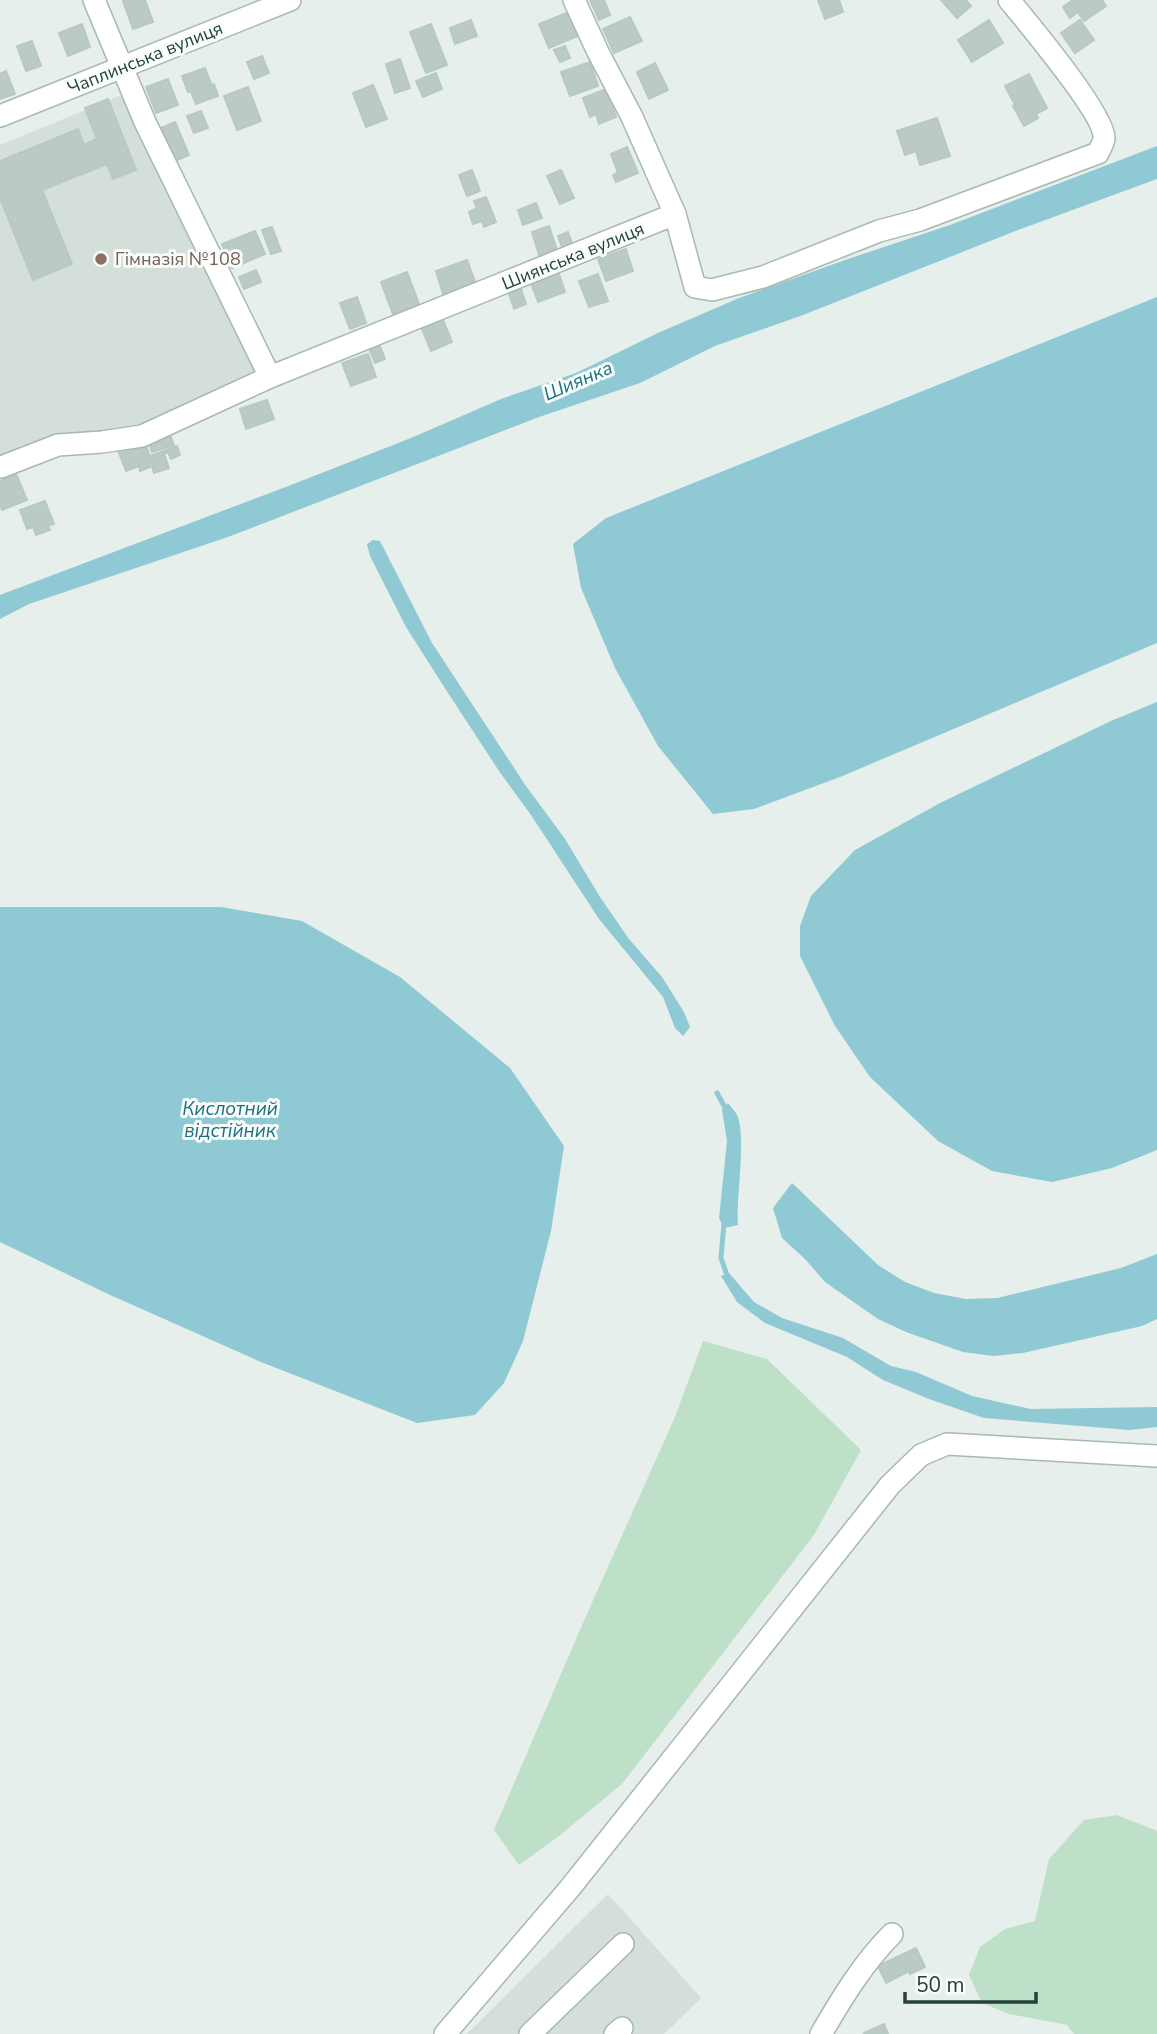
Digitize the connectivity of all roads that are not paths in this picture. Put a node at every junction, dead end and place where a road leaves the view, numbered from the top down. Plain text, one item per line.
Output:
1 (94, 0) edge
2 (290, 0) edge
3 (574, 0) edge
4 (1009, 0) edge
5 (121, 67) junction
6 (0, 116) edge
7 (675, 214) junction
8 (270, 377) junction
9 (1, 467) edge
10 (1157, 1456) edge
11 (892, 1934) dead end
12 (623, 1944) dead end
13 (445, 2034) edge
14 (530, 2034) edge
15 (821, 2034) edge

1 - 5 street
2 - 5 street, Чаплинська вулиця
3 - 7 street
4 - 7 street
5 - 6 street, Чаплинська вулиця
5 - 8 street
7 - 8 street, Шиянська вулиця
8 - 9 street, Шиянська вулиця
10 - 13 street
11 - 15 street
12 - 14 street

